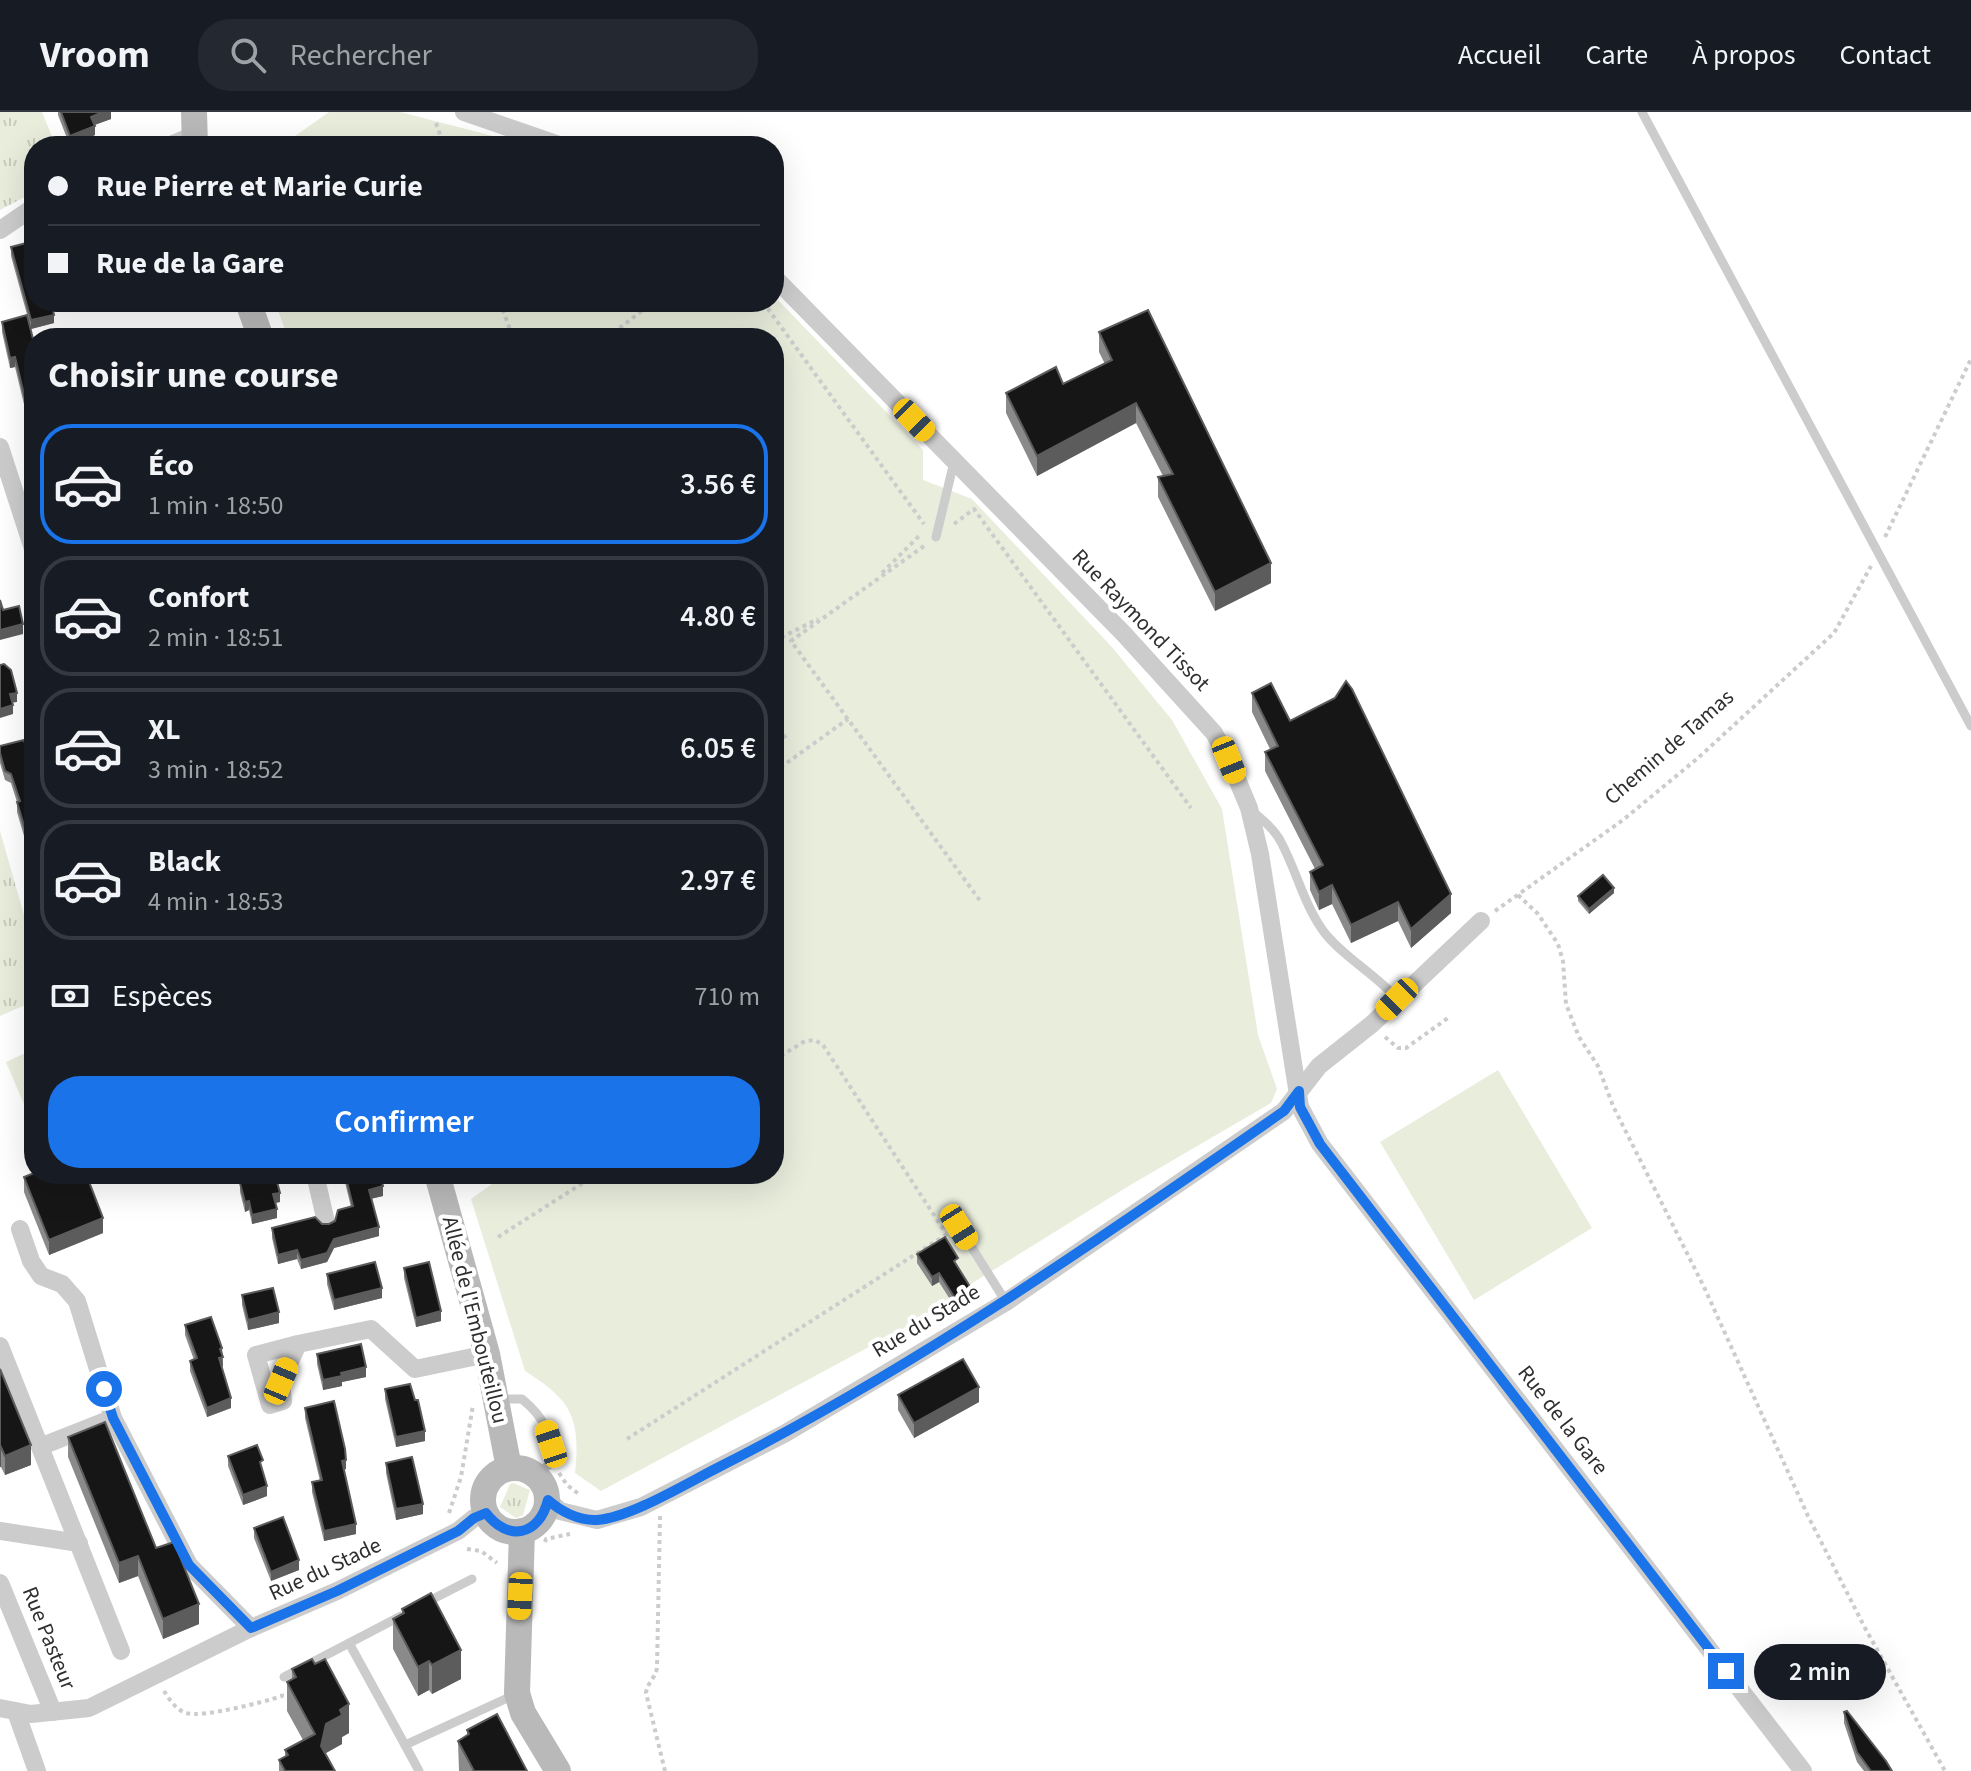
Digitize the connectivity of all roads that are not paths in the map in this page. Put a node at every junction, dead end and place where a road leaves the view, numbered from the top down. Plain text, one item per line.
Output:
1 (464, 112) edge
2 (1642, 112) edge
3 (533, 136) edge
4 (24, 214) edge
5 (0, 230) edge
6 (784, 287) edge
7 (0, 447) edge
8 (954, 462) junction
9 (24, 521) edge
10 (936, 537) road end
11 (1971, 726) edge
12 (1249, 808) junction
13 (1481, 921) road end
14 (1397, 999) junction
15 (1299, 1091) junction
16 (317, 1184) edge
17 (440, 1184) edge
18 (326, 1222) edge
19 (959, 1227) road end
20 (20, 1229) dead end
21 (1006, 1302) junction
22 (298, 1344) dead end
23 (0, 1346) edge
24 (487, 1354) junction
25 (496, 1399) junction
26 (113, 1418) junction
27 (42, 1446) junction
28 (509, 1468) junction
29 (536, 1474) junction
30 (548, 1500) junction
31 (486, 1513) junction
32 (0, 1531) edge
33 (522, 1531) junction
34 (79, 1543) junction
35 (472, 1579) dead end
36 (0, 1583) edge
37 (251, 1628) junction
38 (349, 1643) junction
39 (121, 1651) dead end
40 (284, 1677) road end
41 (517, 1693) junction
42 (8, 1710) edge
43 (53, 1712) junction
44 (405, 1745) junction
45 (37, 1771) edge
46 (419, 1771) edge
47 (558, 1771) edge
48 (1803, 1771) edge

1 - 3 street
2 - 11 lane
4 - 5 street
6 - 8 street, Rue Raymond Tissot
7 - 9 street
8 - 10 lane
8 - 12 street, Rue Raymond Tissot
12 - 14 lane
12 - 15 street, Rue Raymond Tissot
13 - 14 street
14 - 15 street
15 - 21 street, Rue du Stade
15 - 48 street, Rue de la Gare
16 - 18 street
17 - 24 street, Allée de l'Embouteillou
19 - 21 lane
20 - 26 street
21 - 30 street, Rue du Stade
22 - 24 street
23 - 27 street
24 - 25 street, Allée de l'Embouteillou
25 - 28 street, Allée de l'Embouteillou
25 - 29 lane
26 - 27 street
26 - 37 street
27 - 34 street
28 - 29 street
28 - 31 street
29 - 30 street
30 - 33 street
31 - 33 street
31 - 37 street, Rue du Stade
32 - 34 street
33 - 41 street
34 - 39 street
35 - 38 lane
36 - 43 street, Rue Pasteur
37 - 43 street, Rue du Stade
38 - 40 lane
38 - 44 lane
41 - 44 lane
41 - 47 street
42 - 43 street, Rue du Stade
42 - 45 street
44 - 46 lane

